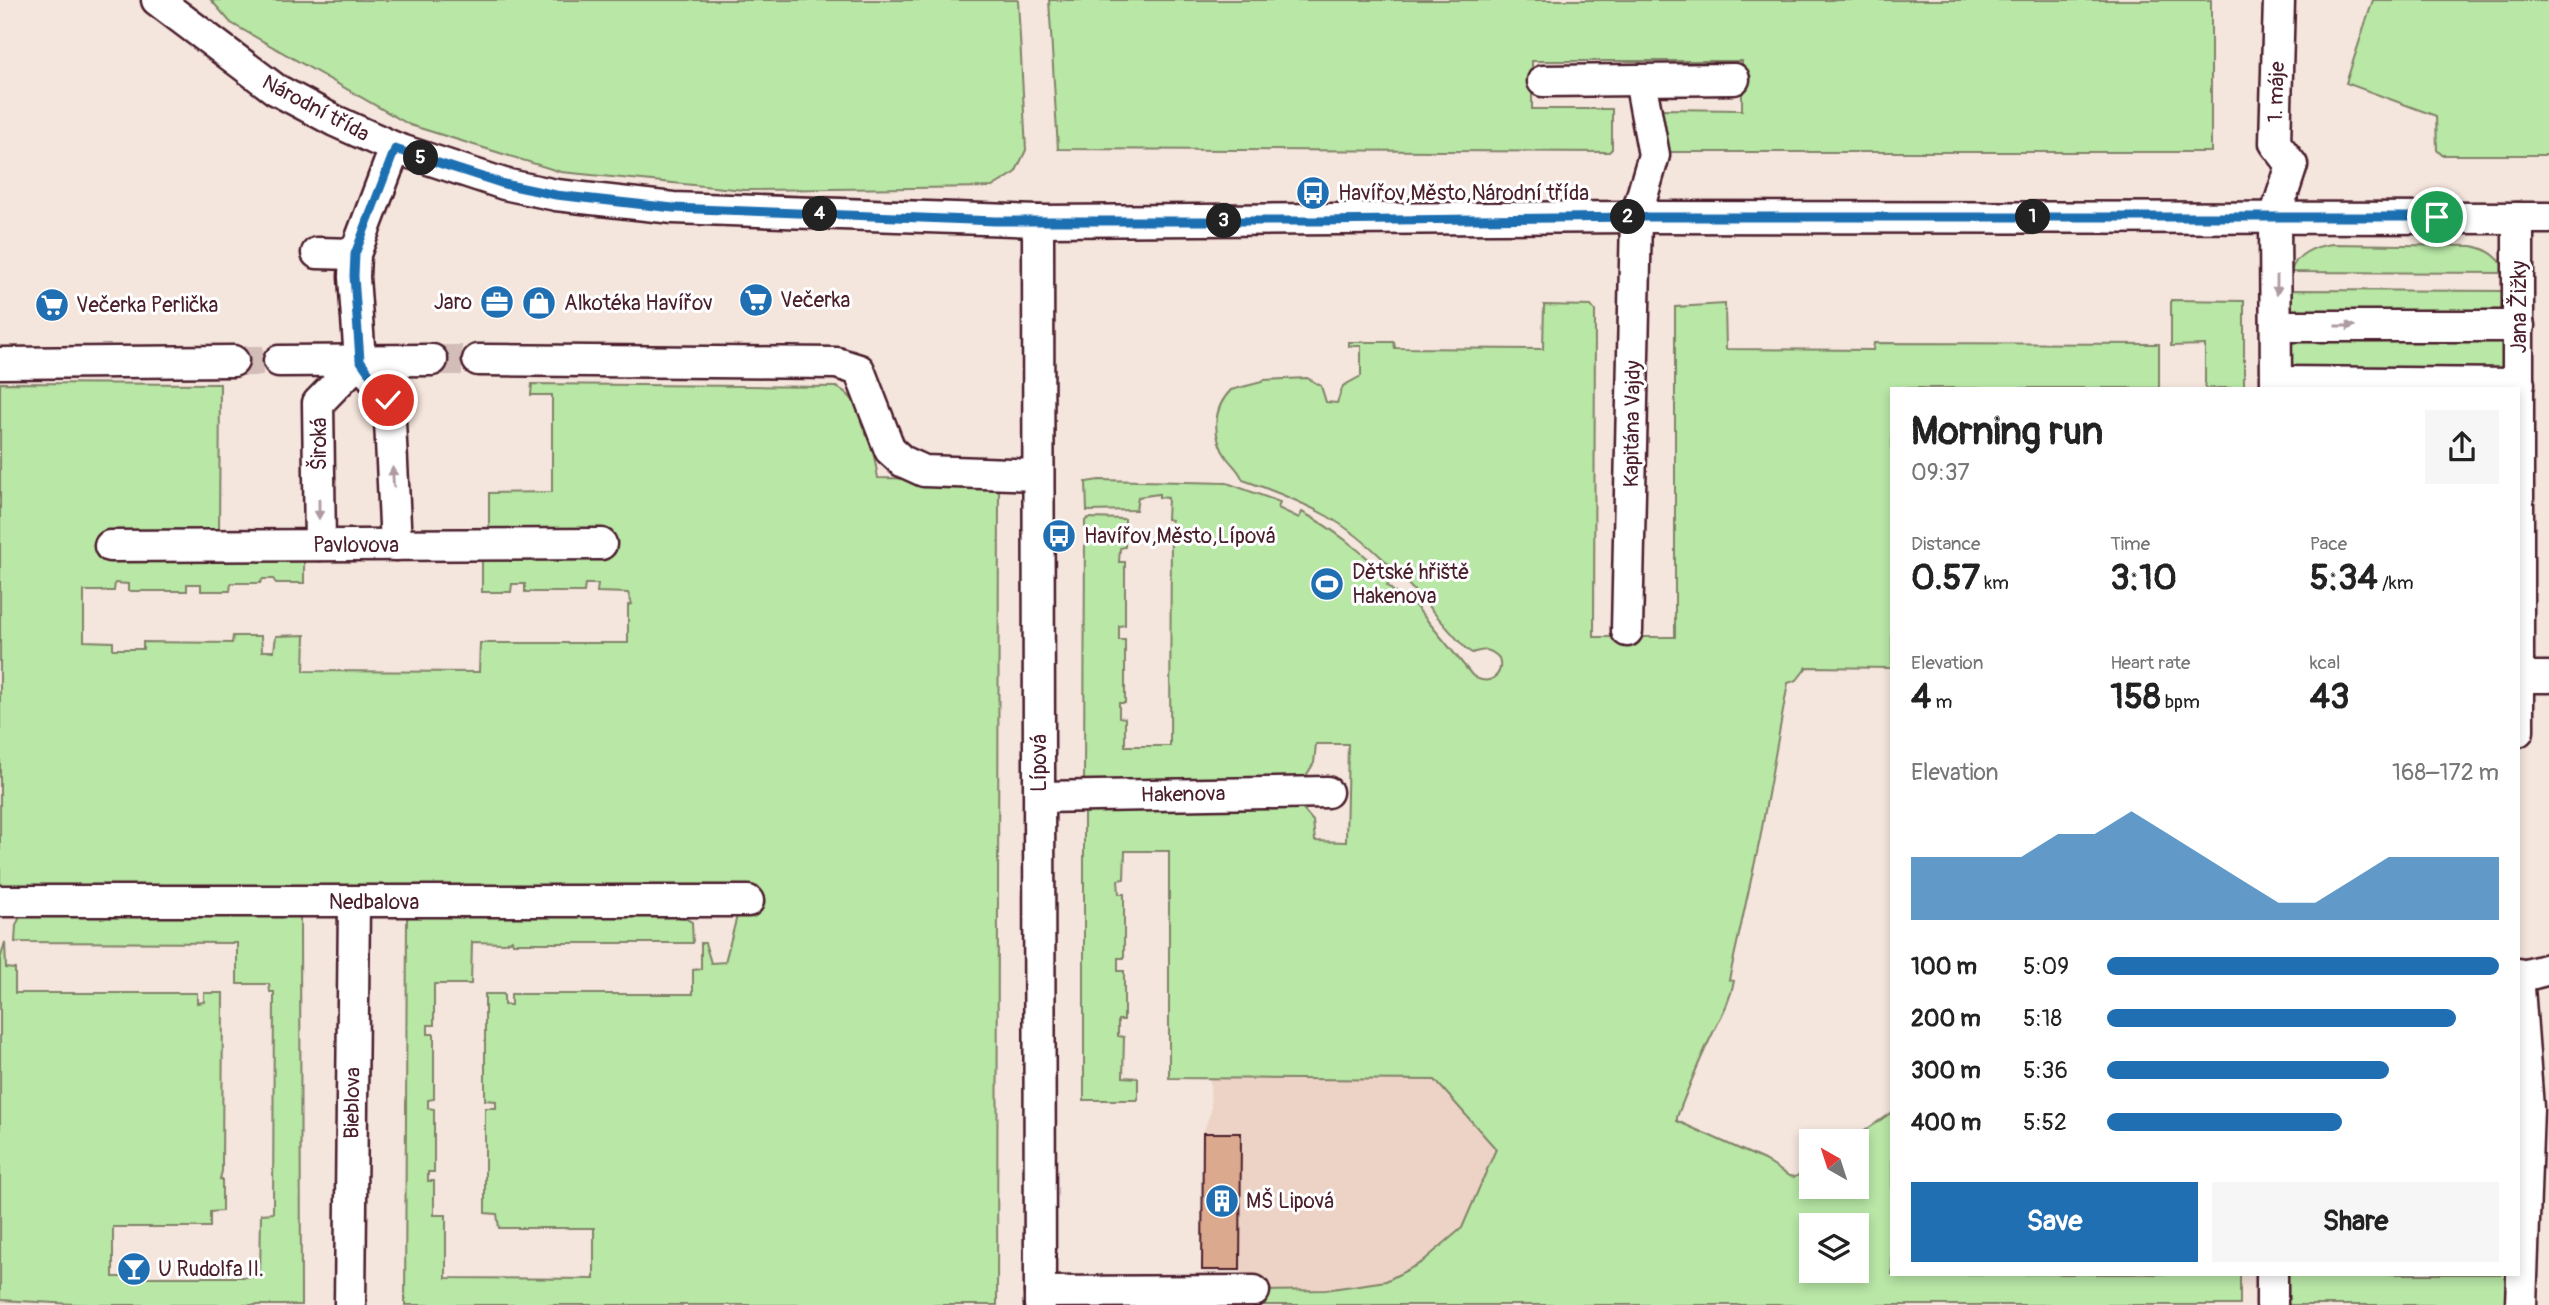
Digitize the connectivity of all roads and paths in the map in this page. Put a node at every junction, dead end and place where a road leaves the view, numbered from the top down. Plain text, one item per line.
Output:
1 (157, 0) edge
2 (2279, 0) edge
3 (1734, 79) dead end
4 (1640, 80) junction
5 (1542, 81) dead end
6 (395, 149) junction
7 (1636, 217) junction
8 (2275, 217) junction
9 (2518, 218) junction
10 (2549, 218) edge
11 (1038, 221) junction
12 (317, 253) dead end
13 (355, 254) junction
14 (2277, 326) junction
15 (2519, 326) junction
16 (279, 360) tunnel mouth
17 (360, 360) junction
18 (432, 360) tunnel mouth
19 (478, 360) tunnel mouth
20 (233, 361) tunnel mouth
21 (0, 363) edge
22 (2519, 384) joint
23 (2276, 385) edge
24 (1037, 475) junction
25 (601, 544) dead end
26 (320, 545) junction
27 (396, 545) junction
28 (110, 546) dead end
29 (1627, 631) dead end
30 (2520, 677) edge
31 (2549, 677) edge
32 (1327, 792) dead end
33 (1040, 797) junction
34 (0, 901) edge
35 (748, 901) dead end
36 (354, 902) junction
37 (2549, 969) edge
38 (2520, 975) edge
39 (2520, 1028) edge
40 (2523, 1108) edge
41 (2272, 1276) edge
42 (1254, 1291) dead end
43 (1040, 1299) edge
44 (350, 1305) edge
45 (2272, 1305) edge
46 (2521, 1305) edge

1 - 6 street, Národní třída
2 - 8 street, 1. máje
3 - 4 street
4 - 5 street
4 - 7 street, Kapitána Vajdy
6 - 11 street, Národní třída
6 - 13 street
7 - 8 street, Národní třída
7 - 11 street, Národní třída
7 - 29 street, Kapitána Vajdy
8 - 9 street, Národní třída
8 -> 14 street
9 - 10 street, Národní třída
9 - 15 street, Jana Žižky
11 - 24 street, Lípová
12 - 13 street
13 - 17 street
14 -> 15 street
14 - 23 street
15 - 22 street, Jana Žižky
16 - 17 street
17 - 18 street
17 -> 26 street, Široká
27 -> 17 street
19 - 24 street
20 - 21 street
22 - 23 street
24 - 33 street, Lípová
25 - 27 street, Pavlovova
26 - 27 street, Pavlovova
26 - 28 street, Pavlovova
30 - 31 street
32 - 33 street, Hakenova
33 - 43 street, Lípová
34 - 36 street, Nedbalova
35 - 36 street, Nedbalova
36 - 44 street, Bieblova
37 - 38 street
39 - 40 street
40 - 46 street
41 - 45 street
42 - 43 street

